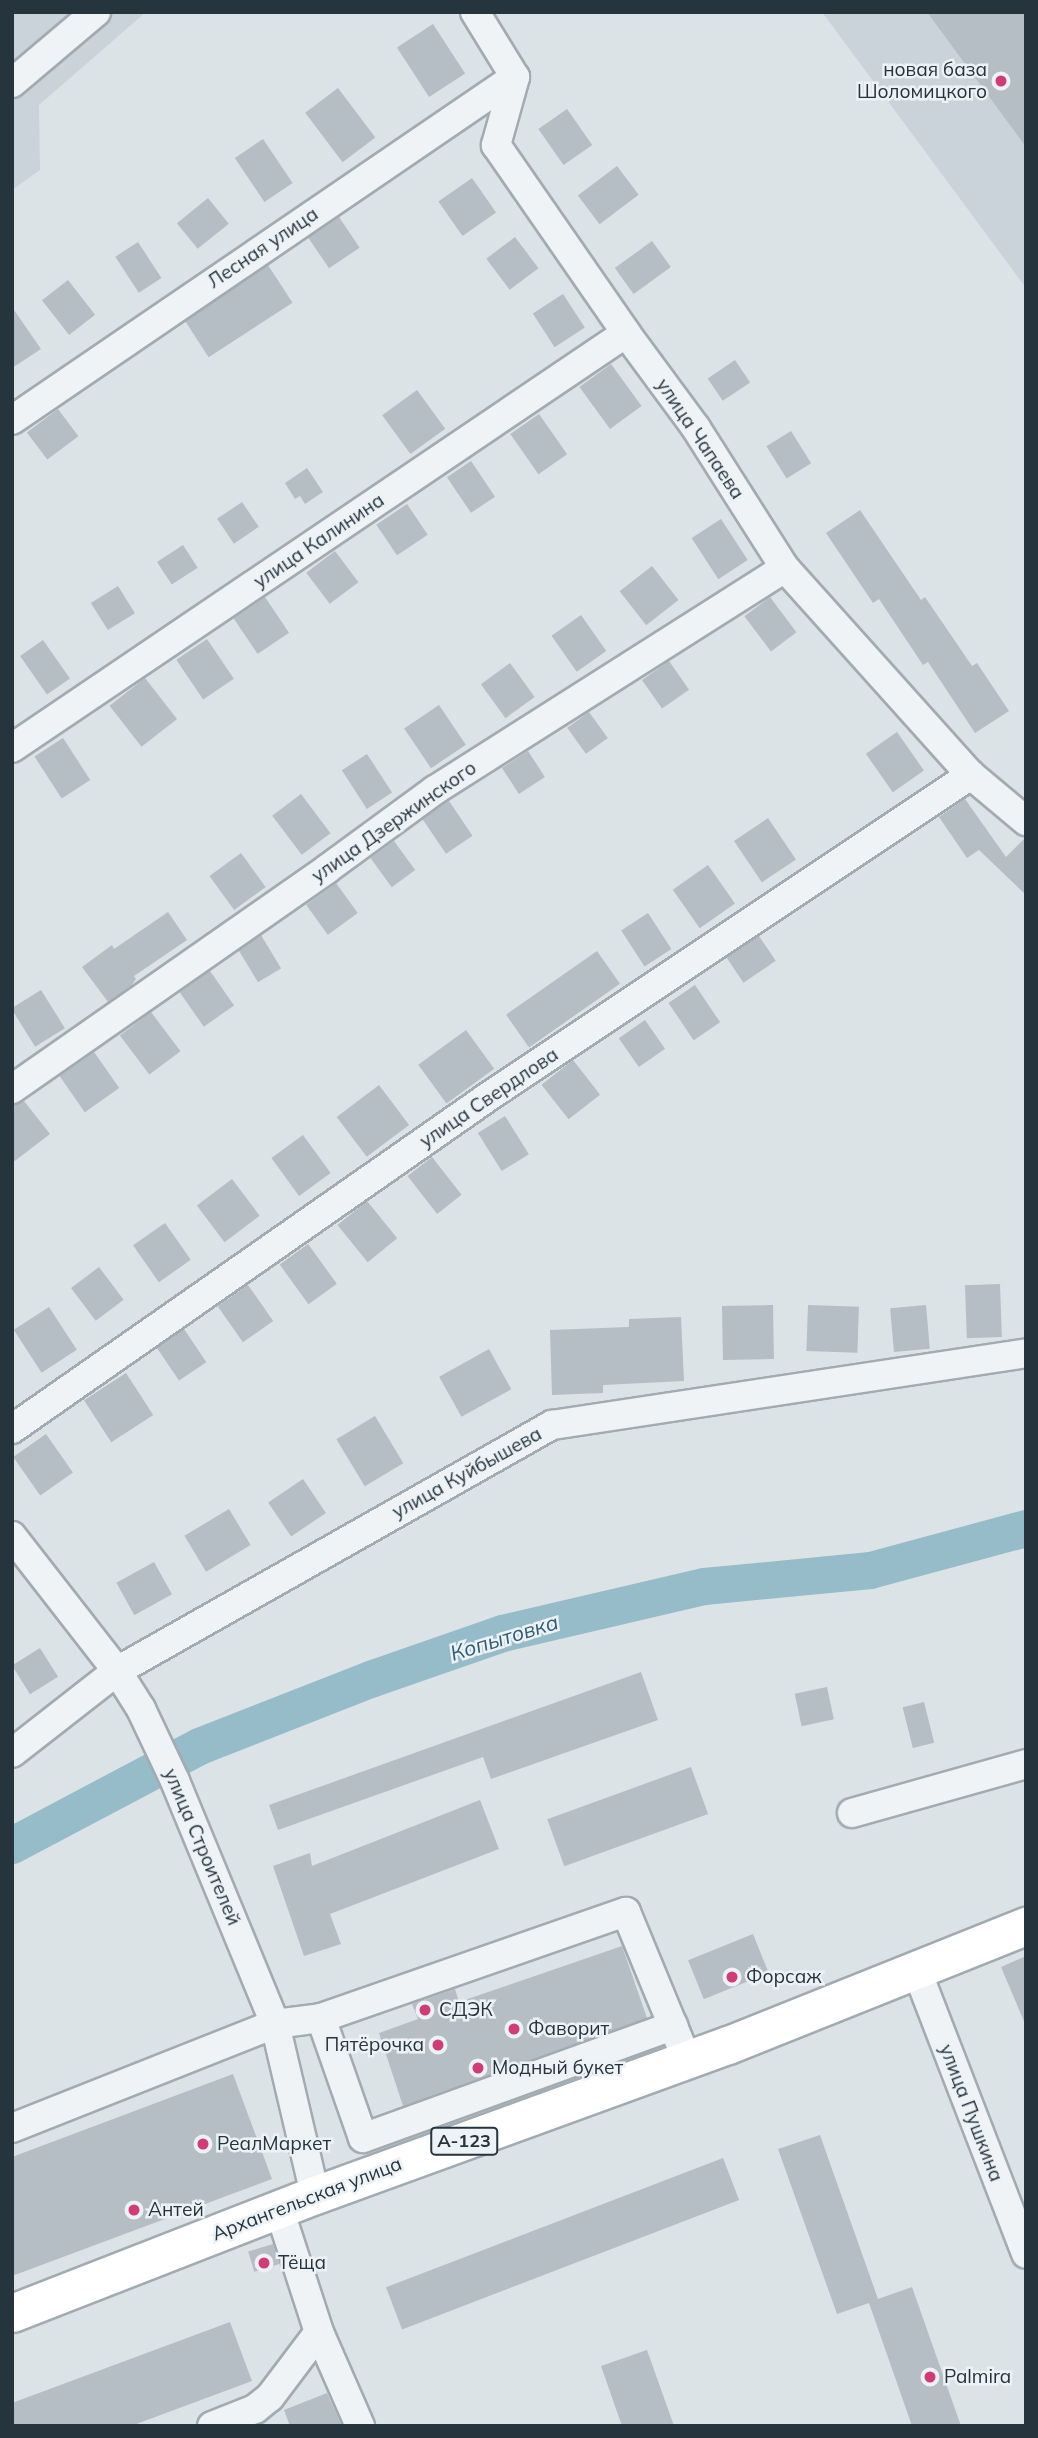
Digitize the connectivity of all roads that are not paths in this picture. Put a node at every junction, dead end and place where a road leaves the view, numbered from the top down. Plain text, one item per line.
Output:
1 (96, 12) edge
2 (475, 12) edge
3 (514, 77) junction
4 (12, 82) edge
5 (626, 333) junction
6 (12, 420) edge
7 (785, 568) junction
8 (12, 748) edge
9 (971, 775) junction
10 (1026, 821) edge
11 (12, 1089) edge
12 (1026, 1353) edge
13 (12, 1429) edge
14 (12, 1536) edge
15 (117, 1671) junction
16 (12, 1753) edge
17 (1026, 1764) edge
18 (852, 1813) dead end
19 (1026, 1926) edge
20 (917, 1971) junction
21 (321, 2018) junction
22 (275, 2024) junction
23 (673, 2026) junction
24 (687, 2060) junction
25 (12, 2128) edge
26 (315, 2195) junction
27 (279, 2209) junction
28 (1026, 2254) edge
29 (12, 2313) edge
30 (319, 2332) junction
31 (270, 2397) junction
32 (212, 2426) edge
33 (271, 2426) edge
34 (360, 2426) edge

1 - 4 street
2 - 3 street
3 - 5 street, улица Чапаева
3 - 6 street, Лесная улица
5 - 7 street, улица Чапаева
5 - 8 street, улица Калинина
7 - 9 street, улица Чапаева
7 - 11 street, улица Дзержинского
9 - 10 street, улица Чапаева
9 - 13 street, улица Свердлова
12 - 15 street, улица Куйбышева
14 - 15 street, улица Строителей
15 - 16 street, улица Куйбышева
15 - 22 street, улица Строителей
17 - 18 street
19 - 20 main road, А-123
20 - 24 main road, Архангельская улица / А-123
20 - 28 street, улица Пушкина
21 - 22 street
21 - 23 street
21 - 23 street
22 - 25 street
22 - 26 street, улица Строителей
23 - 24 street
24 - 26 main road, Архангельская улица / А-123
26 - 27 main road, Архангельская улица / А-123
27 - 29 main road, Архангельская улица / А-123
27 - 30 street
30 - 31 street
30 - 34 street
31 - 32 street
31 - 33 street

